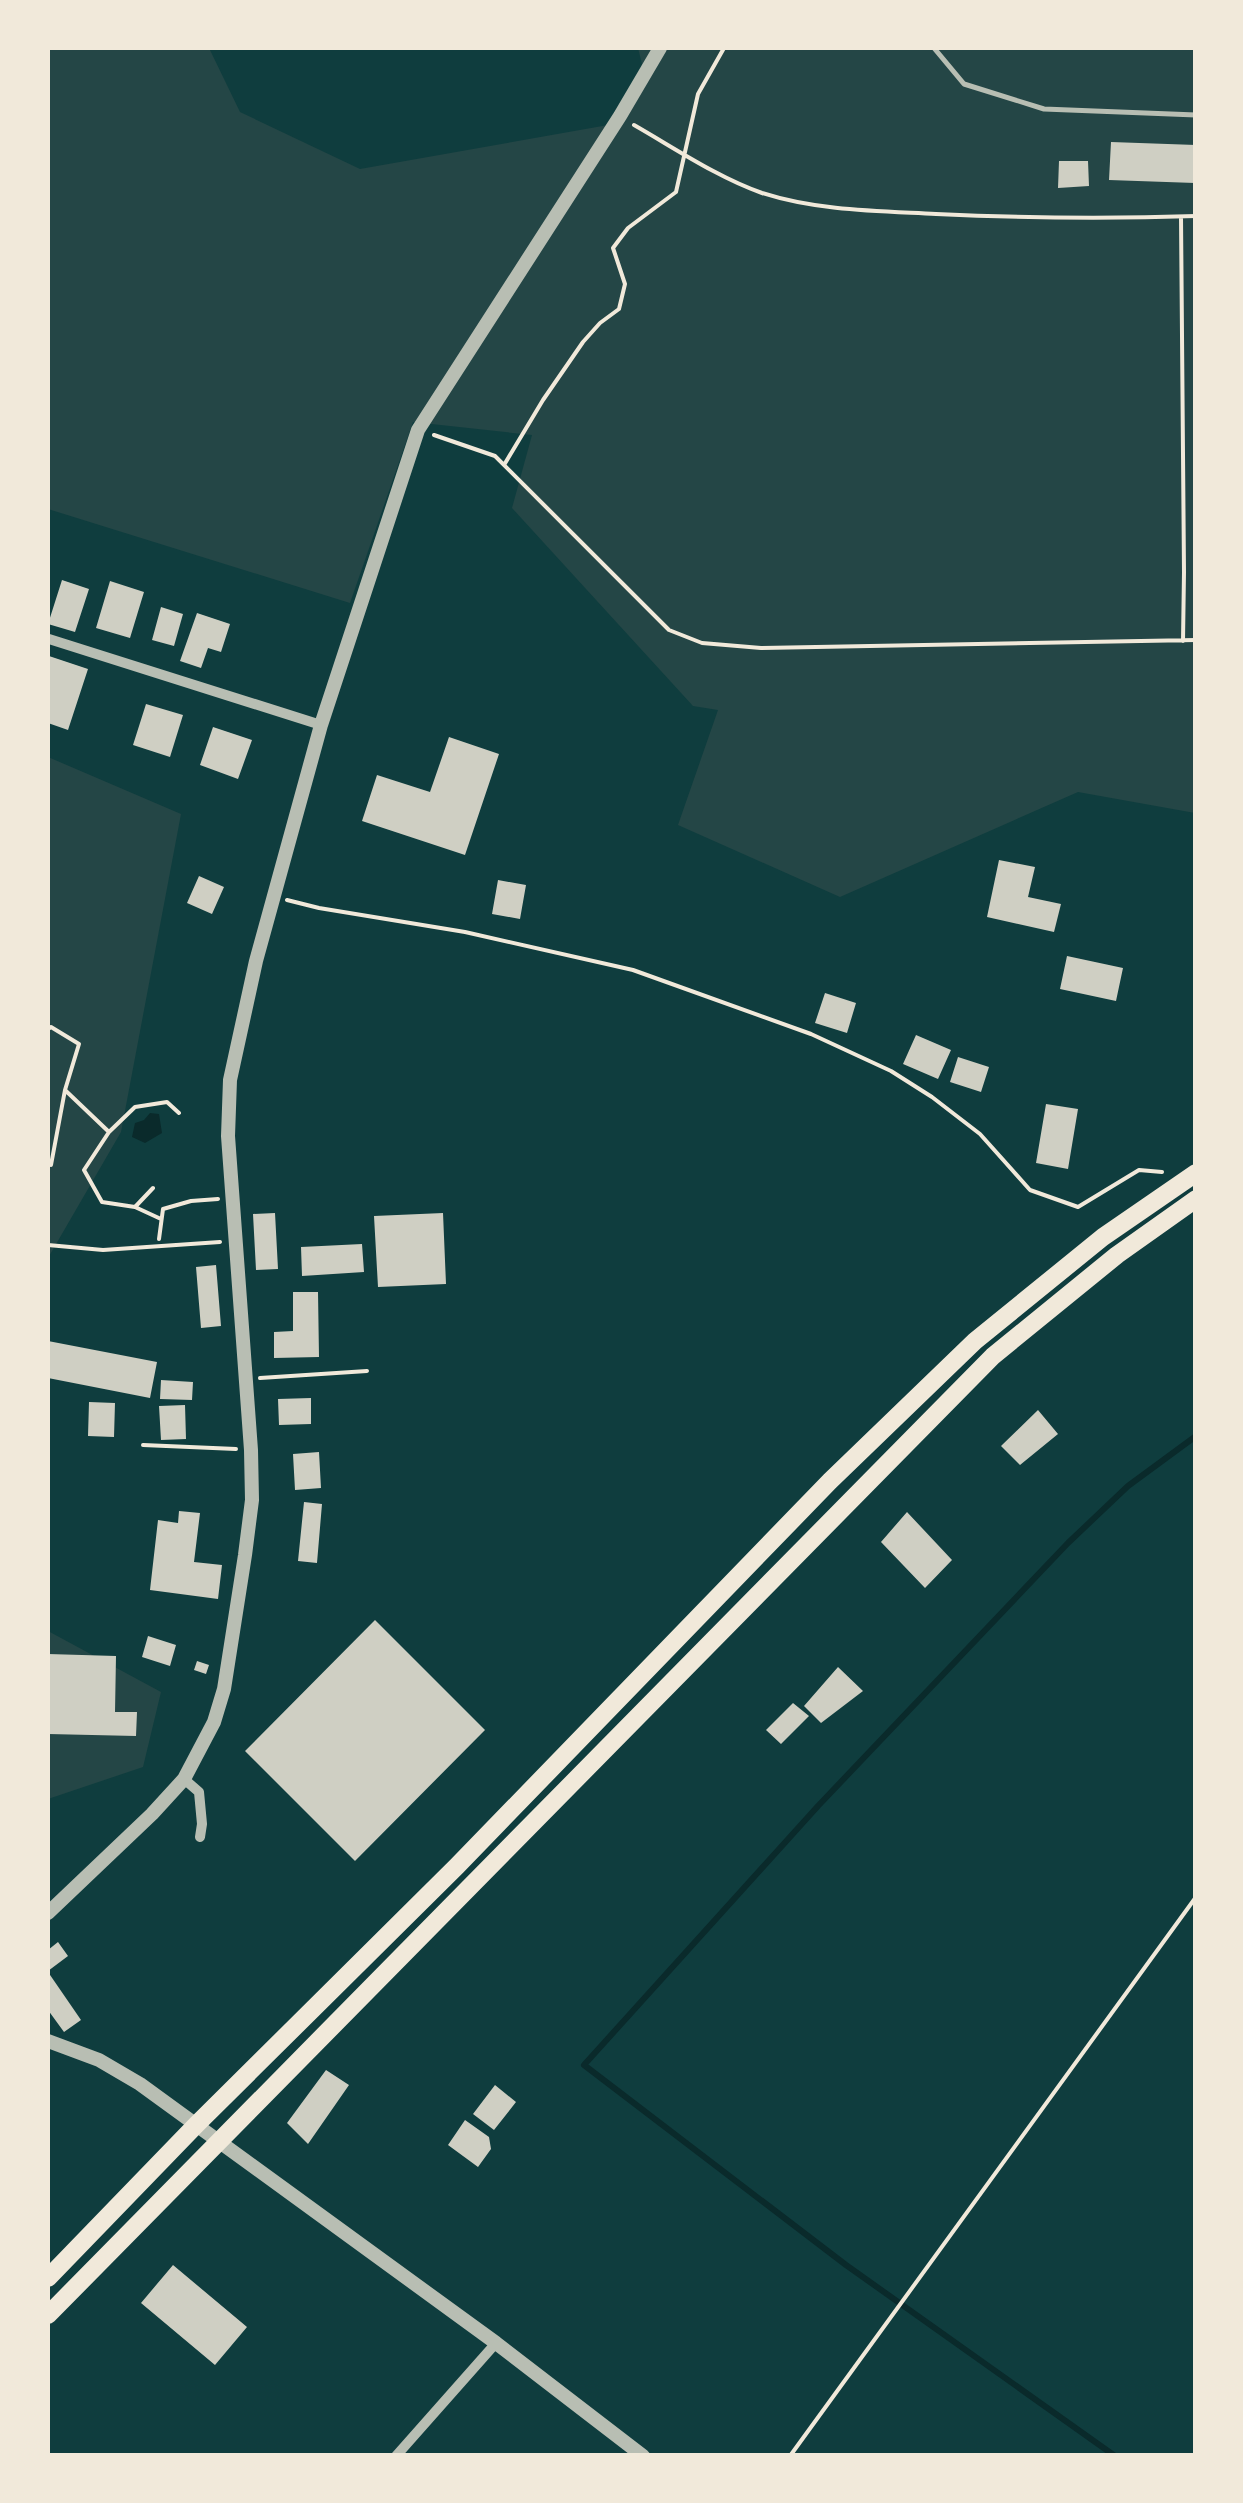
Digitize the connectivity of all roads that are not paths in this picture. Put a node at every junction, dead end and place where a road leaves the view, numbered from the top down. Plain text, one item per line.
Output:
1 (660, 48) edge
2 (934, 48) edge
3 (1196, 115) edge
4 (49, 639) edge
5 (320, 726) junction
6 (1190, 1176) edge
7 (1196, 1200) edge
8 (725, 1590) junction
9 (746, 1607) junction
10 (184, 1779) junction
11 (200, 1837) dead end
12 (48, 1913) edge
13 (48, 2041) edge
14 (196, 2125) junction
15 (220, 2142) junction
16 (48, 2278) edge
17 (48, 2316) edge
18 (496, 2343) junction
19 (396, 2456) edge
20 (643, 2456) edge

1 - 5 street
2 - 3 lane
4 - 5 street
5 - 10 street
6 - 8 highway
7 - 9 highway
8 - 9 highway
8 - 14 highway
9 - 15 highway
10 - 11 street
10 - 12 street
13 - 14 street
14 - 15 street
14 - 16 highway
15 - 17 highway
15 - 18 street
18 - 19 street
18 - 20 street

